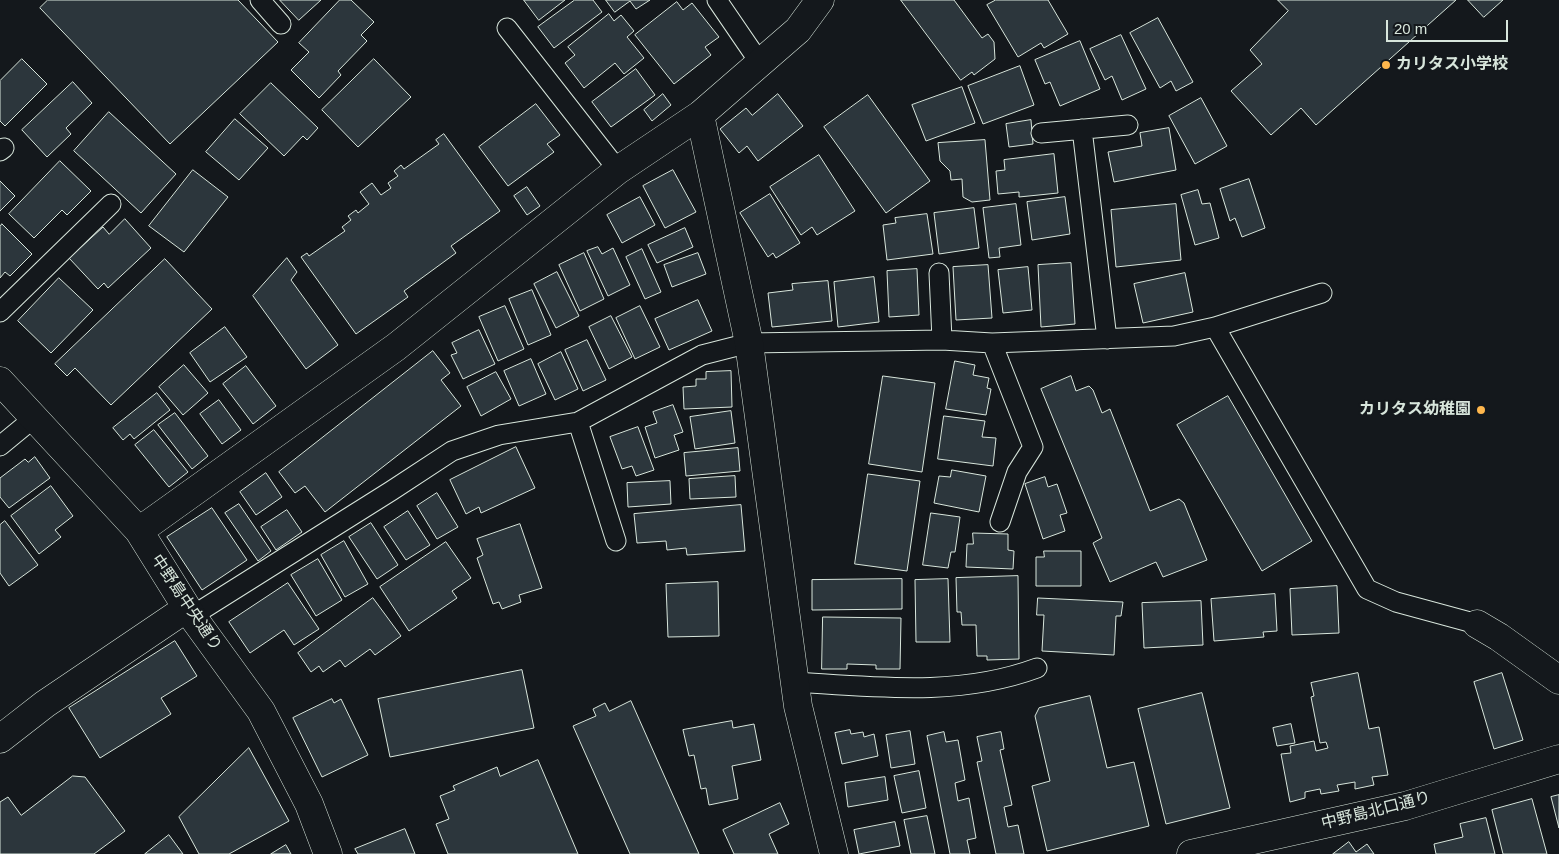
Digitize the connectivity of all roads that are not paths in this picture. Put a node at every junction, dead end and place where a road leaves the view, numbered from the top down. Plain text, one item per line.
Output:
1 (260, 0) edge
2 (717, 0) edge
3 (820, 0) edge
4 (281, 24) dead end
5 (507, 28) dead end
6 (760, 63) junction
7 (700, 115) junction
8 (1128, 125) dead end
9 (1082, 129) junction
10 (1041, 133) dead end
11 (618, 170) junction
12 (111, 204) dead end
13 (939, 273) dead end
14 (1322, 293) dead end
15 (0, 312) edge
16 (1215, 327) junction
17 (1108, 339) junction
18 (942, 340) junction
19 (749, 343) junction
20 (992, 343) junction
21 (0, 382) edge
22 (34, 418) junction
23 (578, 422) junction
24 (0, 446) edge
25 (1000, 522) dead end
26 (138, 531) junction
27 (616, 541) dead end
28 (189, 612) junction
29 (1478, 624) joint
30 (1037, 668) dead end
31 (1559, 680) edge
32 (795, 682) junction
33 (0, 739) edge
34 (1559, 759) edge
35 (328, 854) edge
36 (834, 854) edge
37 (1191, 854) edge

1 - 4 lane
2 - 6 lane
3 - 6 street
5 - 11 lane
6 - 7 street
7 - 11 street
7 - 19 street
8 - 9 lane
9 - 10 lane
9 - 17 lane
11 - 26 street
12 - 15 lane
13 - 18 lane
14 - 16 lane
16 - 17 lane
16 - 29 lane
17 - 20 lane
18 - 19 lane
18 - 20 lane
19 - 23 lane
19 - 32 street
20 - 25 lane
21 - 22 street, 中野島中央通り
22 - 24 lane
22 - 26 street, 中野島中央通り
23 - 27 lane
23 - 28 lane
26 - 28 street, 中野島中央通り
28 - 33 street
28 - 35 street, 中野島中央通り
29 - 31 street
30 - 32 lane
32 - 36 street
34 - 37 street, 中野島北口通り

